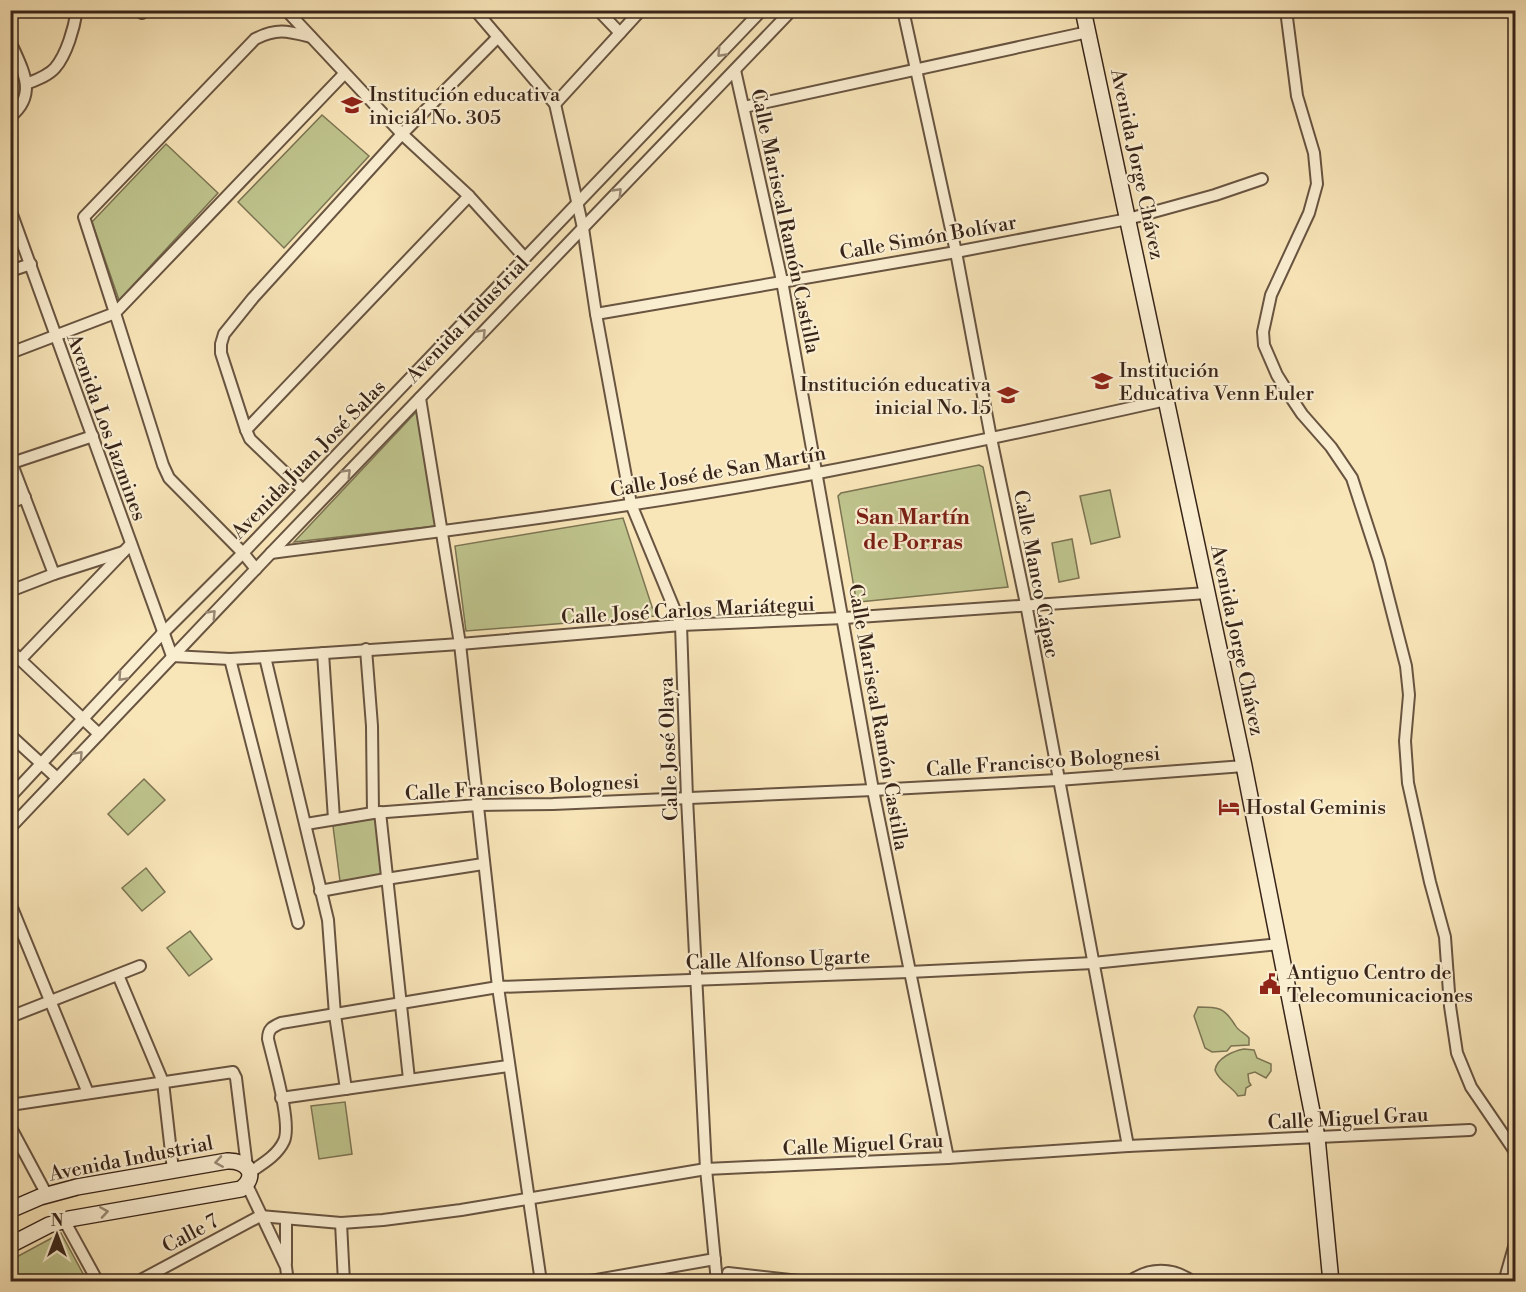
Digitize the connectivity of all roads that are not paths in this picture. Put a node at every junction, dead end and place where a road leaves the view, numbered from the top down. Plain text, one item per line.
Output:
1 (77, 10) edge
2 (286, 10) edge
3 (475, 10) edge
4 (598, 10) edge
5 (641, 10) edge
6 (762, 10) edge
7 (792, 10) edge
8 (903, 10) edge
9 (1083, 10) edge
10 (1286, 10) edge
11 (1088, 32) junction
12 (620, 33) junction
13 (311, 37) junction
14 (498, 37) junction
15 (10, 41) edge
16 (735, 70) junction
17 (917, 70) junction
18 (344, 74) junction
19 (26, 84) junction
20 (555, 104) junction
21 (744, 107) junction
22 (10, 117) edge
23 (402, 134) junction
24 (1262, 179) dead end
25 (469, 196) junction
26 (578, 201) junction
27 (10, 209) edge
28 (1128, 219) junction
29 (583, 228) junction
30 (956, 252) junction
31 (525, 258) junction
32 (31, 264) junction
33 (10, 271) edge
34 (782, 281) junction
35 (115, 313) junction
36 (596, 314) junction
37 (55, 336) junction
38 (10, 352) edge
39 (420, 398) junction
40 (1166, 400) junction
41 (246, 430) junction
42 (93, 435) junction
43 (991, 438) junction
44 (11, 461) edge
45 (817, 473) junction
46 (303, 490) junction
47 (25, 497) junction
48 (10, 503) edge
49 (631, 504) junction
50 (443, 531) junction
51 (127, 548) junction
52 (243, 553) junction
53 (271, 553) junction
54 (256, 569) junction
55 (54, 574) junction
56 (10, 591) edge
57 (1207, 592) junction
58 (1026, 604) junction
59 (844, 618) junction
60 (681, 625) junction
61 (162, 634) junction
62 (460, 644) junction
63 (366, 649) junction
64 (10, 650) edge
65 (323, 652) junction
66 (172, 656) junction
67 (265, 657) junction
68 (230, 659) junction
69 (20, 660) junction
70 (83, 719) junction
71 (99, 734) junction
72 (10, 735) edge
73 (42, 764) junction
74 (1244, 766) junction
75 (57, 778) junction
76 (1058, 780) junction
77 (873, 790) junction
78 (10, 797) edge
79 (687, 798) junction
80 (478, 805) junction
81 (376, 812) junction
82 (334, 819) junction
83 (306, 824) junction
84 (10, 828) edge
85 (483, 864) junction
86 (386, 879) junction
87 (320, 891) junction
88 (10, 903) edge
89 (298, 923) dead end
90 (1280, 944) junction
91 (1093, 963) junction
92 (140, 966) dead end
93 (909, 972) junction
94 (118, 975) junction
95 (696, 980) junction
96 (498, 987) junction
97 (51, 1001) junction
98 (400, 1002) junction
99 (335, 1015) junction
100 (10, 1017) edge
101 (508, 1066) junction
102 (409, 1079) junction
103 (163, 1082) junction
104 (346, 1089) junction
105 (88, 1093) junction
106 (281, 1098) junction
107 (10, 1105) edge
108 (10, 1126) edge
109 (1470, 1130) dead end
110 (1317, 1137) junction
111 (1128, 1146) junction
112 (1515, 1153) edge
113 (948, 1158) junction
114 (706, 1169) junction
115 (173, 1170) junction
116 (248, 1175) junction
117 (47, 1195) junction
118 (528, 1198) junction
119 (10, 1210) edge
120 (260, 1216) junction
121 (64, 1220) junction
122 (286, 1220) junction
123 (342, 1223) junction
124 (1515, 1240) edge
125 (10, 1245) edge
126 (715, 1259) junction
127 (286, 1267) junction
128 (728, 1273) dead end
129 (98, 1281) edge
130 (137, 1281) edge
131 (288, 1281) edge
132 (345, 1281) edge
133 (541, 1281) edge
134 (585, 1281) edge
135 (717, 1281) edge
136 (808, 1281) edge
137 (1129, 1281) edge
138 (1193, 1281) edge
139 (1330, 1281) edge
140 (1504, 1281) edge

1 - 19 street
2 - 13 street
3 - 14 street
4 - 12 street
5 - 12 street
6 -> 26 street, Avenida Juan José Salas
7 - 16 street, Avenida Industrial
8 - 17 street, Calle Manco Cápac
9 - 11 main road, Avenida Jorge Chávez
10 - 112 street
11 - 17 street
11 - 28 main road, Avenida Jorge Chávez
12 - 20 street
13 - 18 street
13 - 35 street
14 - 20 street
14 - 23 street
15 - 19 street
16 - 21 street, Calle Mariscal Ramón Castilla
29 -> 16 street, Avenida Industrial
17 - 21 street
17 - 30 street, Calle Manco Cápac
18 - 23 street
18 - 35 street
19 - 22 street
20 - 26 street, Calle José Olaya
21 - 34 street, Calle Mariscal Ramón Castilla
23 - 25 street
23 - 41 street
24 - 28 street, Calle Simón Bolívar
25 - 31 street
25 - 41 street
26 - 29 street, Calle José Olaya
26 - 31 street, Avenida Juan José Salas
27 - 32 street, Avenida Los Jazmines
28 - 30 street, Calle Simón Bolívar
28 - 40 main road, Avenida Jorge Chávez
29 - 36 street, Calle José Olaya
39 -> 29 street, Avenida Industrial
30 - 34 street, Calle Simón Bolívar
30 - 43 street, Calle Manco Cápac
31 - 46 street, Avenida Juan José Salas
32 - 33 street
32 - 37 street, Avenida Los Jazmines
34 - 36 street, Calle Simón Bolívar
34 - 45 street, Calle Mariscal Ramón Castilla
35 - 37 street
35 - 52 street
36 - 49 street, Calle José Olaya
37 - 38 street
37 - 42 street, Avenida Los Jazmines
39 - 50 street
53 -> 39 street, Avenida Industrial
40 - 43 street, Calle José de San Martín
40 - 57 main road, Avenida Jorge Chávez
41 - 46 street
42 - 44 street
42 - 51 street, Avenida Los Jazmines
43 - 45 street, Calle José de San Martín
43 - 58 street, Calle Manco Cápac
44 - 47 street
45 - 49 street, Calle José de San Martín
45 - 59 street, Calle Mariscal Ramón Castilla
46 - 52 street, Avenida Juan José Salas
47 - 48 street
47 - 55 street
49 - 50 street, Calle José de San Martín
49 - 60 street, Calle José Olaya
50 - 53 street, Calle José de San Martín
50 - 62 street
51 - 55 street
51 - 61 street, Avenida Los Jazmines
51 - 69 street
52 - 54 street
52 - 61 street, Avenida Juan José Salas
53 - 54 street, Avenida Industrial
66 -> 54 street, Avenida Industrial
55 - 56 street
57 - 58 street, Calle José Carlos Mariátegui
57 - 74 main road, Avenida Jorge Chávez
58 - 59 street, Calle José Carlos Mariátegui
58 - 76 street, Calle Manco Cápac
59 - 60 street, Calle José Carlos Mariátegui
59 - 77 street, Calle Mariscal Ramón Castilla
60 - 62 street, Calle José Carlos Mariátegui
60 - 79 street, Calle José Olaya
61 - 66 street, Avenida Los Jazmines
61 -> 70 street, Avenida Juan José Salas
62 - 63 street, Calle José Carlos Mariátegui
62 - 80 street
63 - 65 street, Calle José Carlos Mariátegui
63 - 81 street
64 - 69 street
65 - 67 street, Calle José Carlos Mariátegui
65 - 82 street
66 - 68 street, Calle José Carlos Mariátegui
66 - 71 street
67 - 68 street, Calle José Carlos Mariátegui
67 - 83 street
68 - 89 street
69 - 70 street
70 - 71 street
70 - 73 street, Avenida Juan José Salas
75 -> 71 street
72 - 73 street
73 - 75 street
73 - 78 street, Avenida Juan José Salas
74 - 76 street, Calle Francisco Bolognesi
74 - 90 main road, Avenida Jorge Chávez
75 - 84 street
76 - 77 street, Calle Francisco Bolognesi
76 - 91 street, Calle Manco Cápac
77 - 79 street, Calle Francisco Bolognesi
77 - 93 street, Calle Mariscal Ramón Castilla
79 - 80 street, Calle Francisco Bolognesi
79 - 95 street, Calle José Olaya
80 - 81 street, Calle Francisco Bolognesi
80 - 85 street
81 - 82 street, Calle Francisco Bolognesi
81 - 86 street
82 - 83 street, Calle Francisco Bolognesi
83 - 87 street
85 - 86 street
85 - 96 street
86 - 87 street
86 - 98 street
87 - 99 street
88 - 97 street
90 - 91 street, Calle Alfonso Ugarte
90 - 110 main road, Avenida Jorge Chávez
91 - 93 street, Calle Alfonso Ugarte
91 - 111 street, Calle Manco Cápac
92 - 94 street
93 - 95 street, Calle Alfonso Ugarte
93 - 113 street, Calle Mariscal Ramón Castilla
94 - 97 street
94 - 103 street
95 - 96 street, Calle Alfonso Ugarte
95 - 114 street, Calle José Olaya
96 - 98 street, Calle Alfonso Ugarte
96 - 101 street
97 - 100 street
97 - 105 street
98 - 99 street, Calle Alfonso Ugarte
98 - 102 street
99 - 104 street
99 - 106 street, Calle Alfonso Ugarte
101 - 102 street
101 - 118 street
102 - 104 street
103 - 105 street
103 - 115 street
103 - 116 street
104 - 106 street
105 - 107 street
106 - 116 street
108 - 117 street
109 - 110 street, Calle Miguel Grau
110 - 111 street, Calle Miguel Grau
110 - 139 main road, Avenida Jorge Chávez
111 - 113 street, Calle Miguel Grau
113 - 114 street, Calle Miguel Grau
114 - 118 street, Calle Miguel Grau
114 - 126 street, Calle José Olaya
116 -> 115 main road, Avenida Industrial
115 - 117 main road, Avenida Industrial
116 - 120 street
121 -> 116 main road
117 - 119 main road, Avenida Industrial
118 - 123 street, Calle Miguel Grau
118 - 133 street
120 - 122 street, Calle Miguel Grau
120 - 127 street
120 - 130 street, Calle 7
121 - 125 main road
121 - 129 street
122 - 123 street, Calle Miguel Grau
122 - 127 street
123 - 132 street
124 - 140 street
126 - 134 street
126 - 135 street, Calle José Olaya
127 - 131 street
128 - 136 street
137 - 138 street

